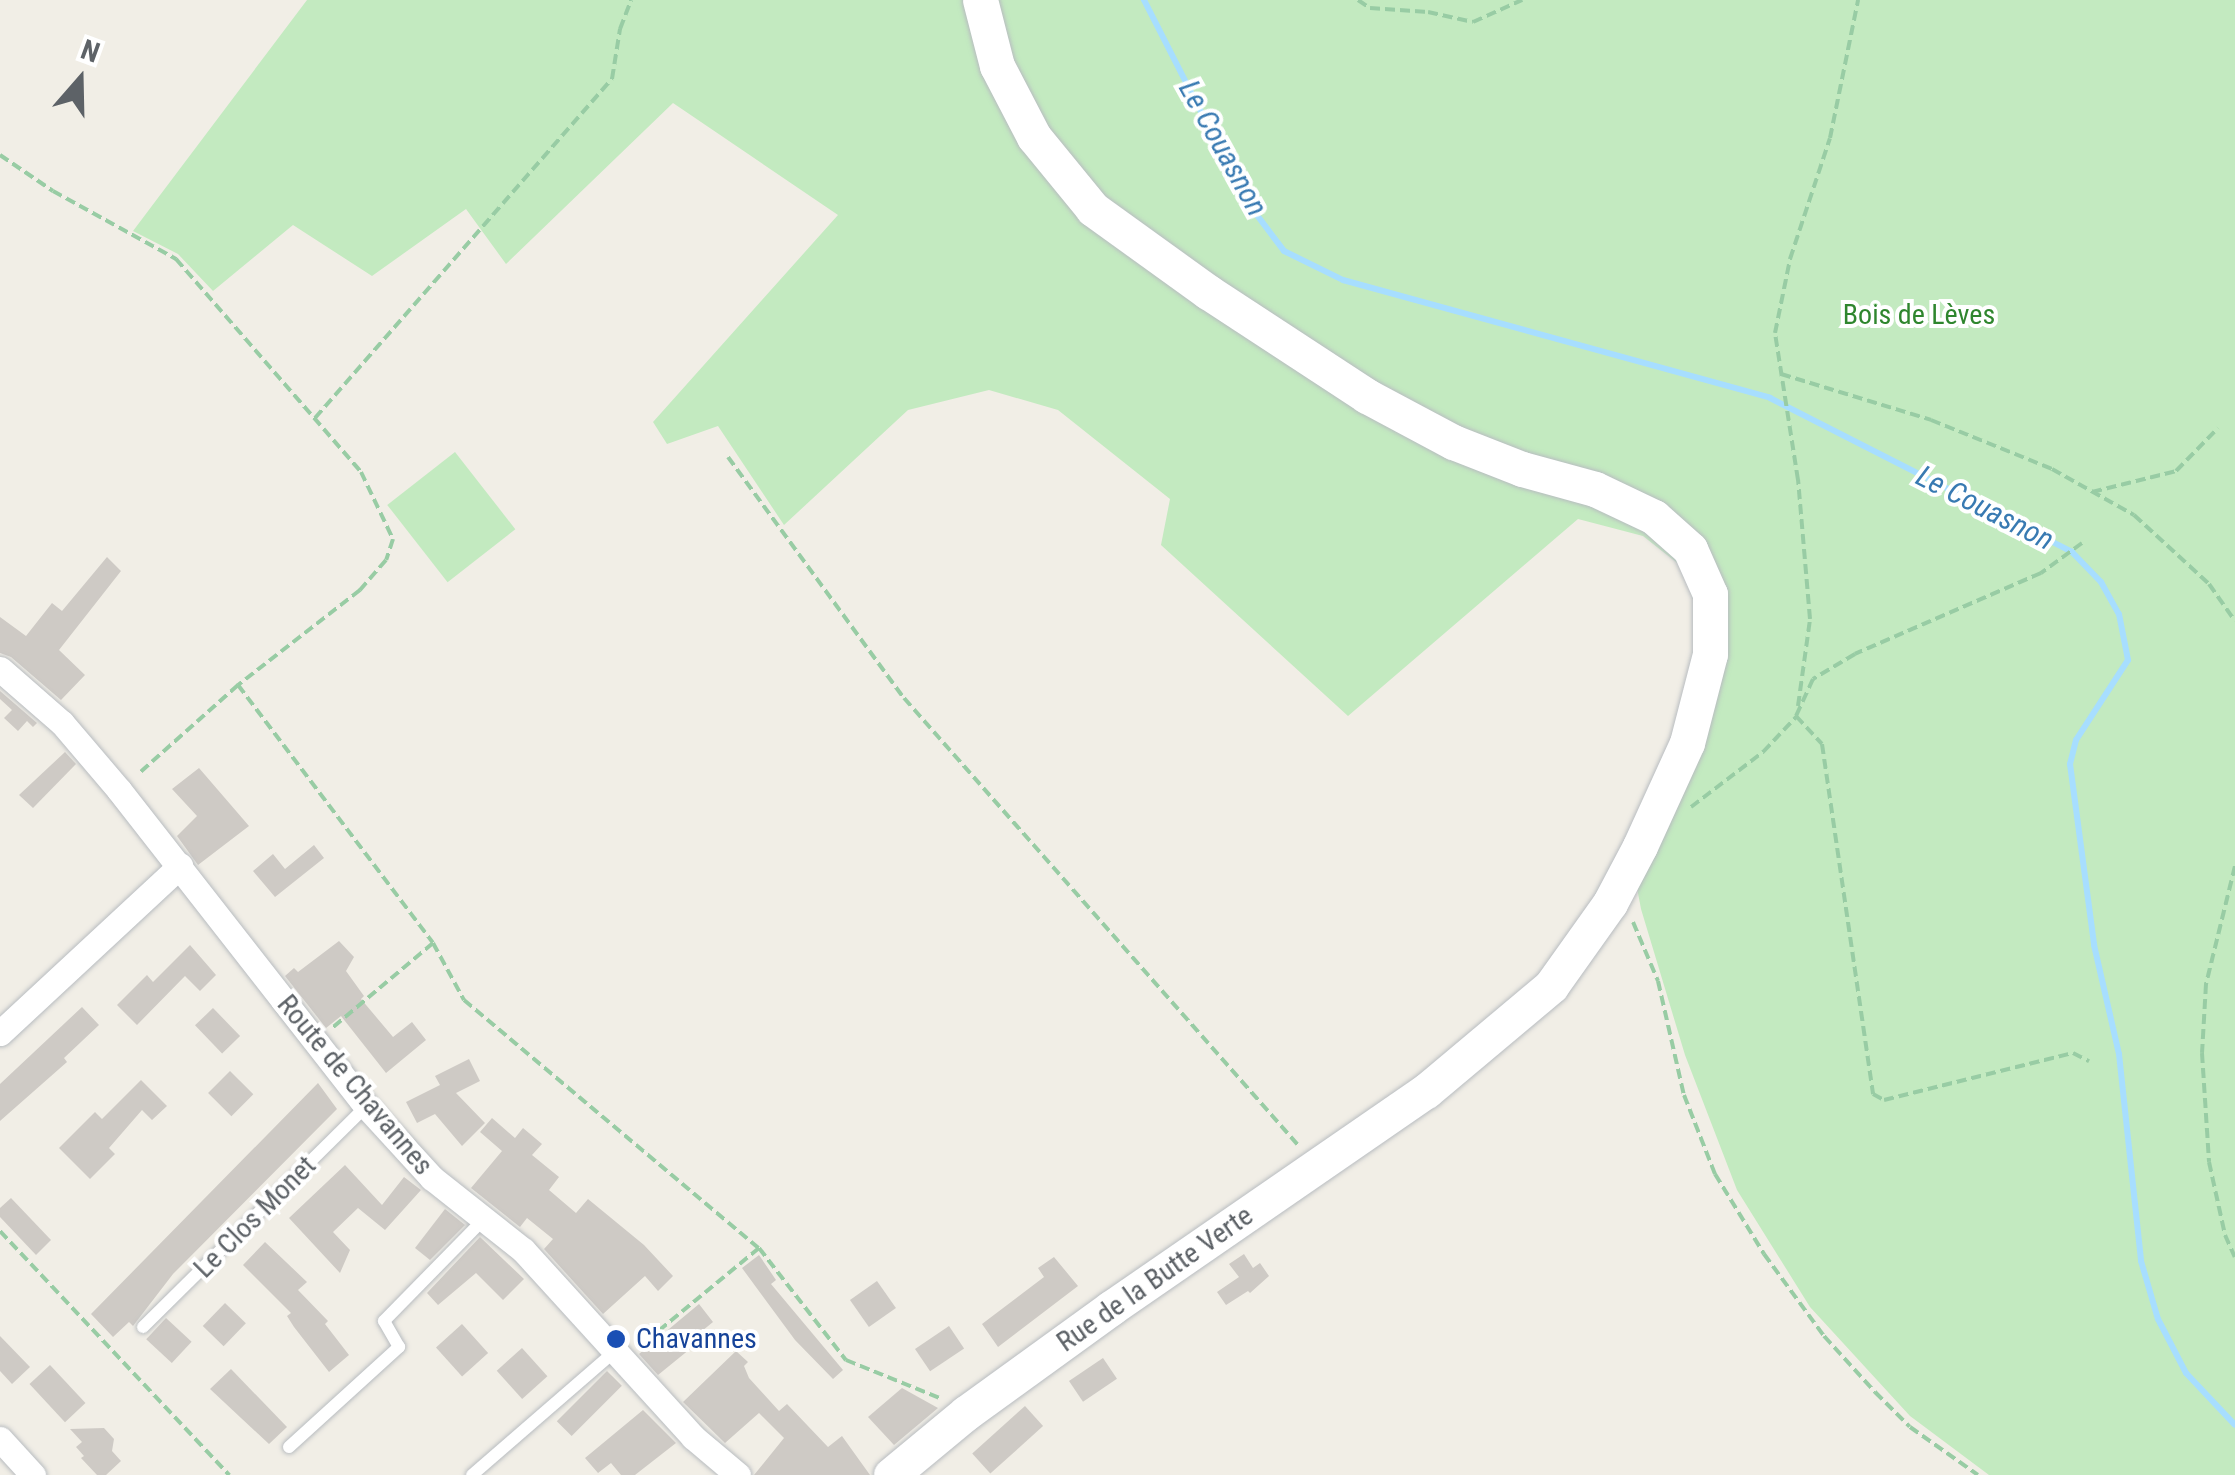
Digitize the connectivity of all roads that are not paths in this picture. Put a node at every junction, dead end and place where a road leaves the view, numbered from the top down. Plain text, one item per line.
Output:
1 (980, 0) edge
2 (0, 669) edge
3 (180, 866) junction
4 (0, 1033) edge
5 (366, 1106) junction
6 (485, 1218) junction
7 (143, 1328) dead end
8 (618, 1356) junction
9 (0, 1439) edge
10 (289, 1447) dead end
11 (33, 1475) edge
12 (472, 1475) edge
13 (738, 1475) edge
14 (891, 1475) edge

1 - 14 street, Rue de la Butte Verte
2 - 3 street, Route de Chavannes
3 - 4 street
3 - 5 street, Route de Chavannes
5 - 6 street, Route de Chavannes
5 - 7 lane, Le Clos Monet
6 - 8 street, Route de Chavannes
6 - 10 lane
8 - 12 lane
8 - 13 street, Route de Chavannes
9 - 11 street

